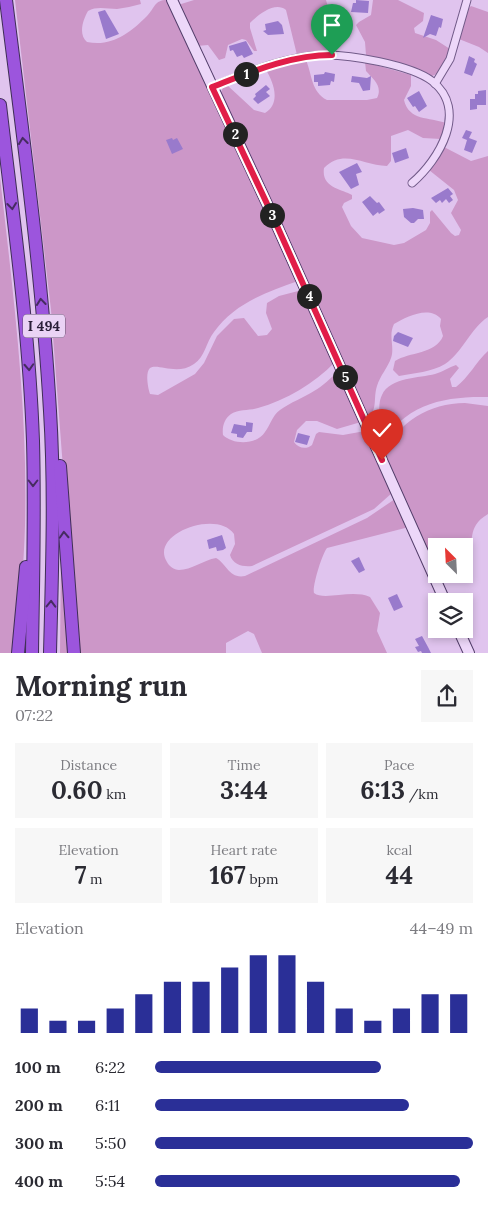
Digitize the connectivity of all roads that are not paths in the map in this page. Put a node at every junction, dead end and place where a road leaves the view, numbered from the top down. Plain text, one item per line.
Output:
1 (6, 0) edge
2 (172, 0) edge
3 (467, 0) edge
4 (435, 84) junction
5 (212, 87) junction
6 (0, 105) edge
7 (412, 183) dead end
8 (46, 353) junction
9 (33, 525) junction
10 (442, 593) edge
11 (462, 638) edge
12 (18, 653) edge
13 (32, 653) edge
14 (50, 653) edge
15 (74, 653) edge
16 (469, 653) edge

8 -> 1 highway, I 494
2 - 5 street
3 - 4 street
4 - 5 street
4 - 7 street
5 - 10 street
6 -> 9 highway, I 494
14 -> 8 highway, I 494
15 -> 8 highway
9 - 12 highway
9 - 13 highway, I 494
11 - 16 street

